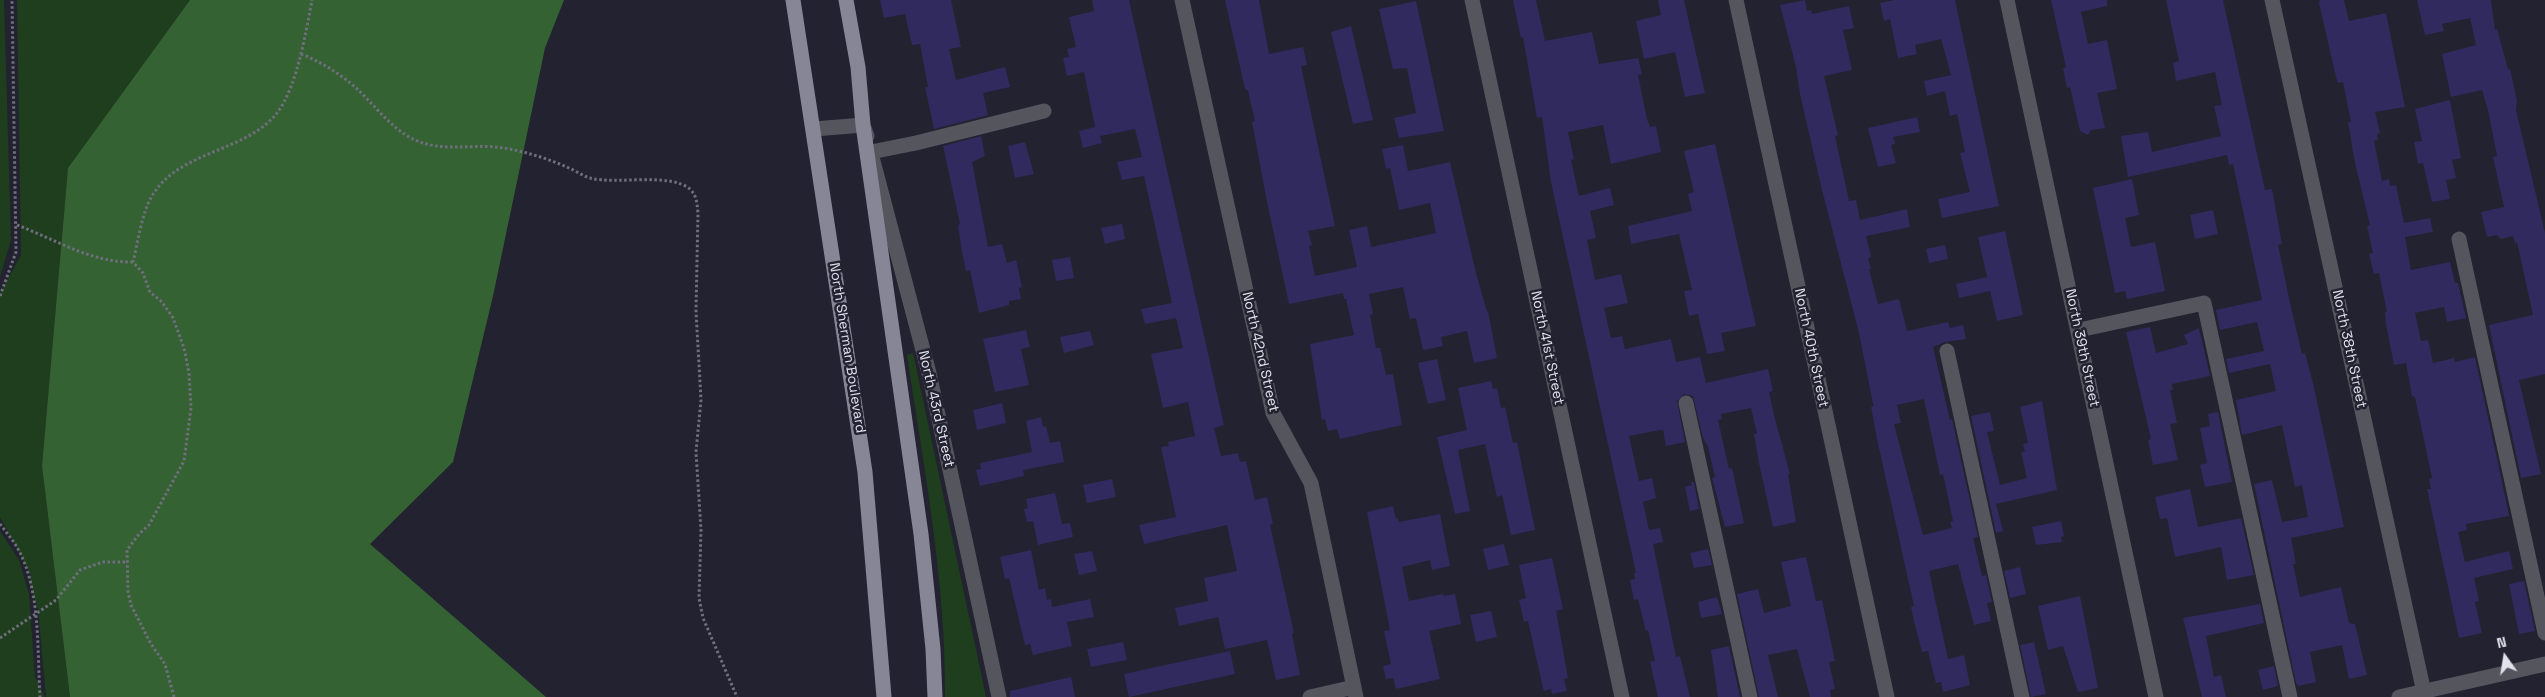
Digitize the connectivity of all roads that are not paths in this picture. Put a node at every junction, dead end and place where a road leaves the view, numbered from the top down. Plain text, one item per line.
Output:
1 (793, 0) edge
2 (846, 0) edge
3 (1182, 0) edge
4 (1472, 0) edge
5 (1736, 0) edge
6 (2007, 0) edge
7 (2272, 0) edge
8 (1044, 111) dead end
9 (863, 125) junction
10 (814, 129) junction
11 (871, 152) junction
12 (2458, 239) dead end
13 (2079, 330) junction
14 (1947, 351) dead end
15 (1686, 403) dead end
16 (2545, 633) edge
17 (2545, 664) edge
18 (1355, 692) edge
19 (2424, 694) edge
20 (884, 697) edge
21 (935, 697) edge
22 (998, 697) edge
23 (1310, 697) edge
24 (1622, 697) edge
25 (1750, 697) edge
26 (1886, 697) edge
27 (2022, 697) edge
28 (2156, 697) edge
29 (2290, 697) edge
30 (2398, 697) edge

1 - 10 main road, North Sherman Boulevard
2 - 9 main road
3 - 18 street, North 42nd Street
4 - 24 street, North 41st Street
5 - 26 street, North 40th Street
6 - 13 street, North 39th Street
7 - 19 street, North 38th Street
8 - 11 street
9 - 10 street
9 - 11 street, North 43rd Street
9 - 21 main road
10 - 20 main road, North Sherman Boulevard
11 - 22 street, North 43rd Street
12 - 16 street
13 - 28 street, North 39th Street
13 - 29 street
14 - 27 street
15 - 25 street
17 - 19 street
18 - 23 street
19 - 30 street

